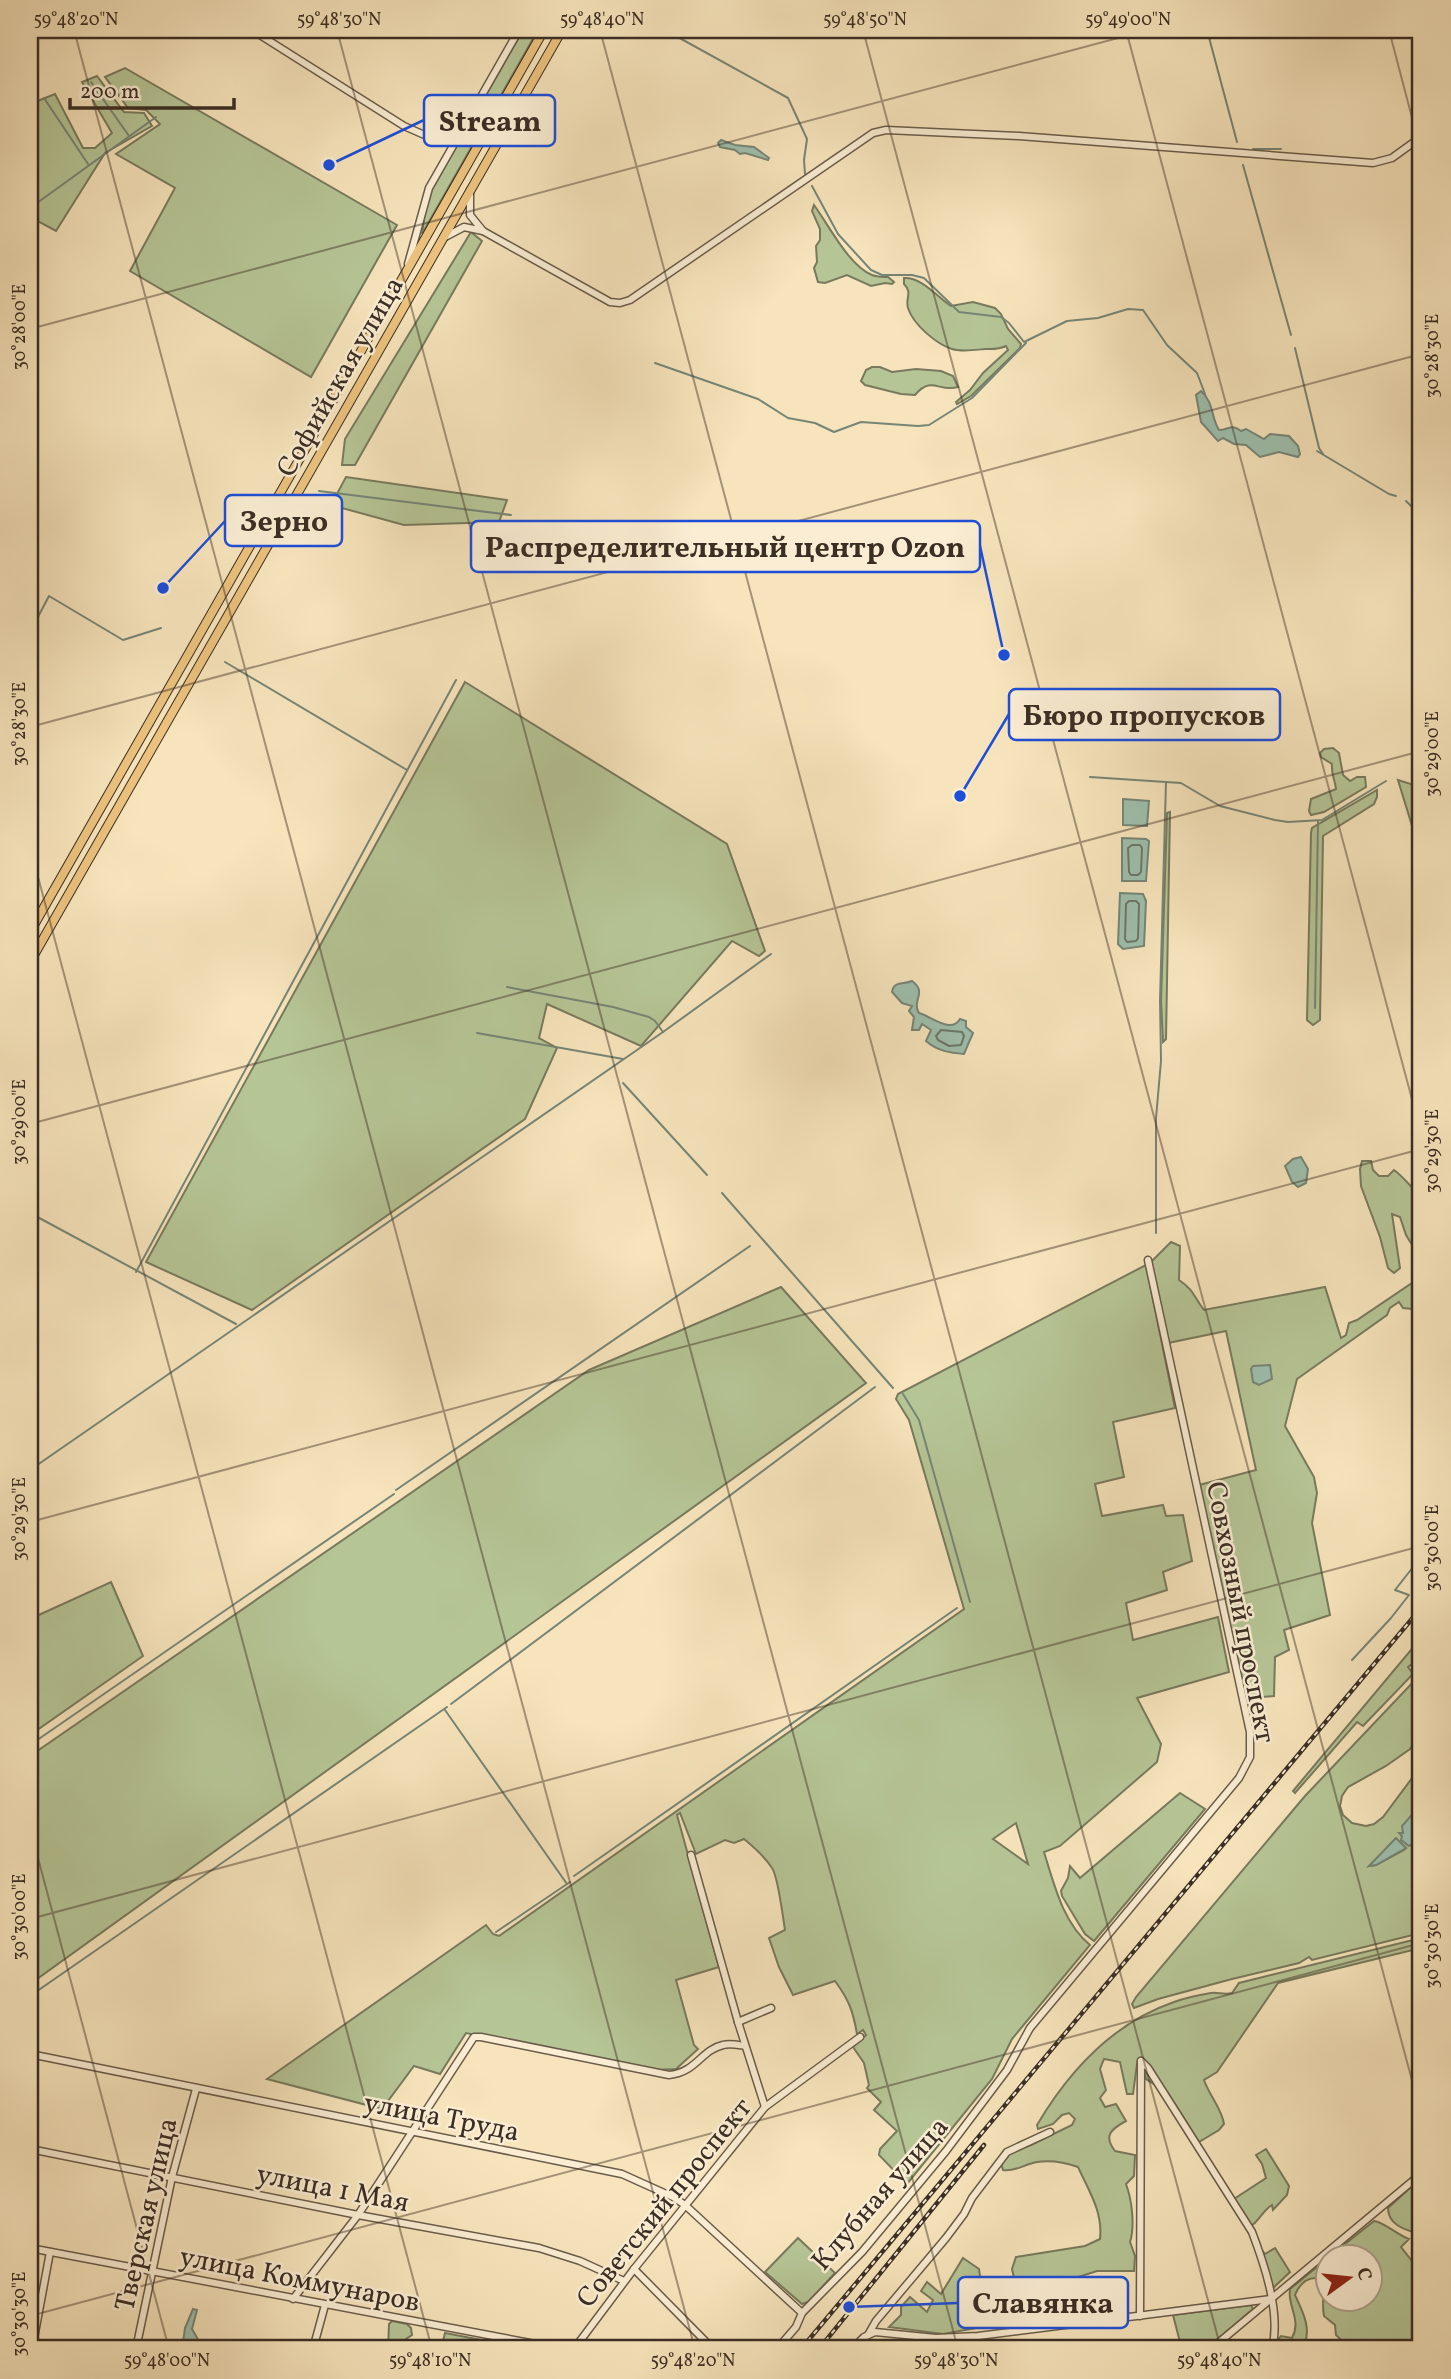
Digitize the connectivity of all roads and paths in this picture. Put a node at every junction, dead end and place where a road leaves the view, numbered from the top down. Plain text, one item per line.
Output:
1 (252, 30) edge
2 (519, 30) edge
3 (544, 30) edge
4 (562, 30) edge
5 (1421, 137) edge
6 (453, 144) junction
7 (470, 190) junction
8 (483, 231) junction
9 (444, 239) junction
10 (406, 272) junction
11 (30, 932) edge
12 (30, 962) edge
13 (1148, 1260) dead end
14 (691, 1855) dead end
15 (771, 2008) dead end
16 (738, 2022) junction
17 (860, 2038) dead end
18 (746, 2046) junction
19 (30, 2054) edge
20 (1011, 2060) joint
21 (196, 2089) junction
22 (765, 2107) junction
23 (412, 2130) junction
24 (1050, 2132) dead end
25 (30, 2149) edge
26 (1421, 2174) edge
27 (172, 2176) junction
28 (685, 2205) junction
29 (358, 2215) junction
30 (30, 2248) edge
31 (50, 2252) junction
32 (634, 2269) junction
33 (151, 2271) junction
34 (624, 2281) junction
35 (1271, 2299) junction
36 (293, 2300) junction
37 (326, 2305) junction
38 (802, 2313) junction
39 (1140, 2316) junction
40 (868, 2335) junction
41 (32, 2349) edge
42 (136, 2349) edge
43 (313, 2349) edge
44 (562, 2349) edge
45 (574, 2349) edge
46 (713, 2349) edge
47 (777, 2349) edge
48 (852, 2349) edge
49 (1211, 2349) edge
50 (1272, 2349) edge

1 - 6 street
2 - 6 street, Софийская улица
3 - 10 main road, Софийская улица
4 - 7 main road, Софийская улица
5 - 8 street
6 - 10 street, Софийская улица
7 - 8 street
7 - 9 main road, Софийская улица
8 - 9 street
9 - 12 main road, Софийская улица
10 - 11 main road, Софийская улица
13 - 20 street, Совхозный проспект
14 - 16 street
15 - 16 street
16 - 18 street
17 - 22 street, Советский проспект
18 - 22 street
18 - 23 street
19 - 21 street, улица Труда
20 - 38 street, Клубная улица
21 - 23 street, улица Труда
21 - 27 street, Тверская улица
22 - 28 street, Советский проспект
23 - 28 street, улица Труда
23 - 29 street
24 - 40 street
25 - 27 street, улица 1 Мая
26 - 35 street
27 - 29 street, улица 1 Мая
27 - 33 street, Тверская улица
28 - 32 street, Советский проспект
28 - 38 street, улица Труда
29 - 34 street, улица 1 Мая
29 - 36 street
30 - 31 street, улица Коммунаров
31 - 33 street, улица Коммунаров
31 - 41 street
32 - 34 street, Советский проспект
32 - 46 street
33 - 36 street, улица Коммунаров
33 - 42 street, Тверская улица
34 - 45 street, Советский проспект
35 - 39 street
35 - 39 street
35 - 49 street
35 - 50 street
36 - 37 street, улица Коммунаров
37 - 43 street
37 - 44 street, улица Коммунаров
38 - 47 street, Клубная улица
39 - 40 street
40 - 48 street

